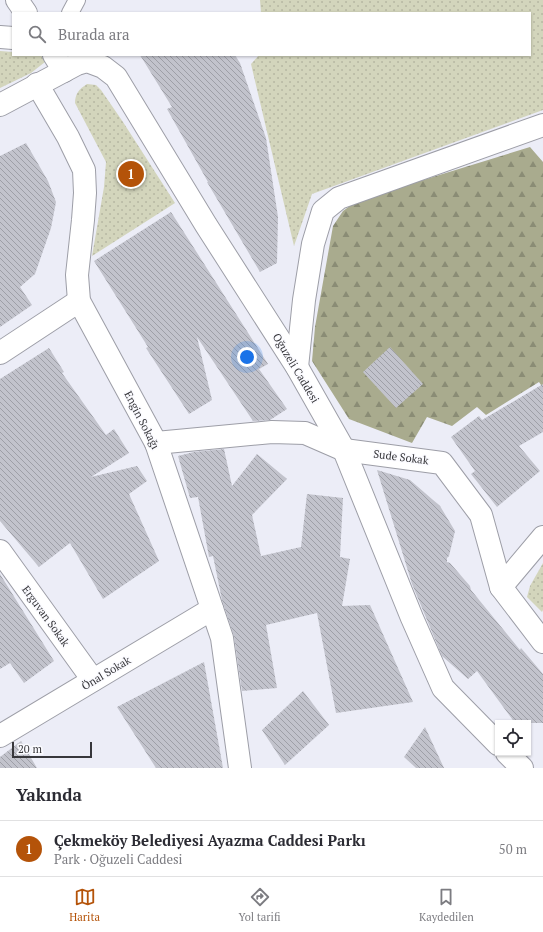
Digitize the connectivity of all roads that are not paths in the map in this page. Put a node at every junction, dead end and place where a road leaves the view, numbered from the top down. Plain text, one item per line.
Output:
1 (77, 0) edge
2 (71, 12) edge
3 (0, 37) edge
4 (12, 38) edge
5 (59, 63) edge
6 (38, 84) junction
7 (0, 105) edge
8 (543, 124) edge
9 (79, 301) junction
10 (0, 353) edge
11 (297, 367) junction
12 (156, 443) junction
13 (344, 450) junction
14 (543, 537) edge
15 (3, 561) edge
16 (502, 587) junction
17 (212, 609) junction
18 (543, 642) edge
19 (93, 680) junction
20 (0, 736) edge
21 (495, 741) edge
22 (510, 756) edge
23 (234, 765) edge
24 (522, 768) edge

1 - 2 lane
3 - 4 street
5 - 6 street, Oğuzeli Caddesi
5 - 11 street, Oğuzeli Caddesi
6 - 7 street, Oğuzeli Caddesi
6 - 9 street, Engin Sokağı
8 - 11 street
9 - 10 street
9 - 12 street, Engin Sokağı
11 - 13 street, Oğuzeli Caddesi
12 - 13 street, Sude Sokak
12 - 17 street, Engin Sokağı
13 - 16 street, Sude Sokak
13 - 21 street, Oğuzeli Caddesi
14 - 16 street
15 - 19 street, Erguvan Sokak
16 - 18 street, Sude Sokak
17 - 19 street, Önal Sokak
17 - 23 street, Engin Sokağı
19 - 20 street, Önal Sokak
22 - 24 street

